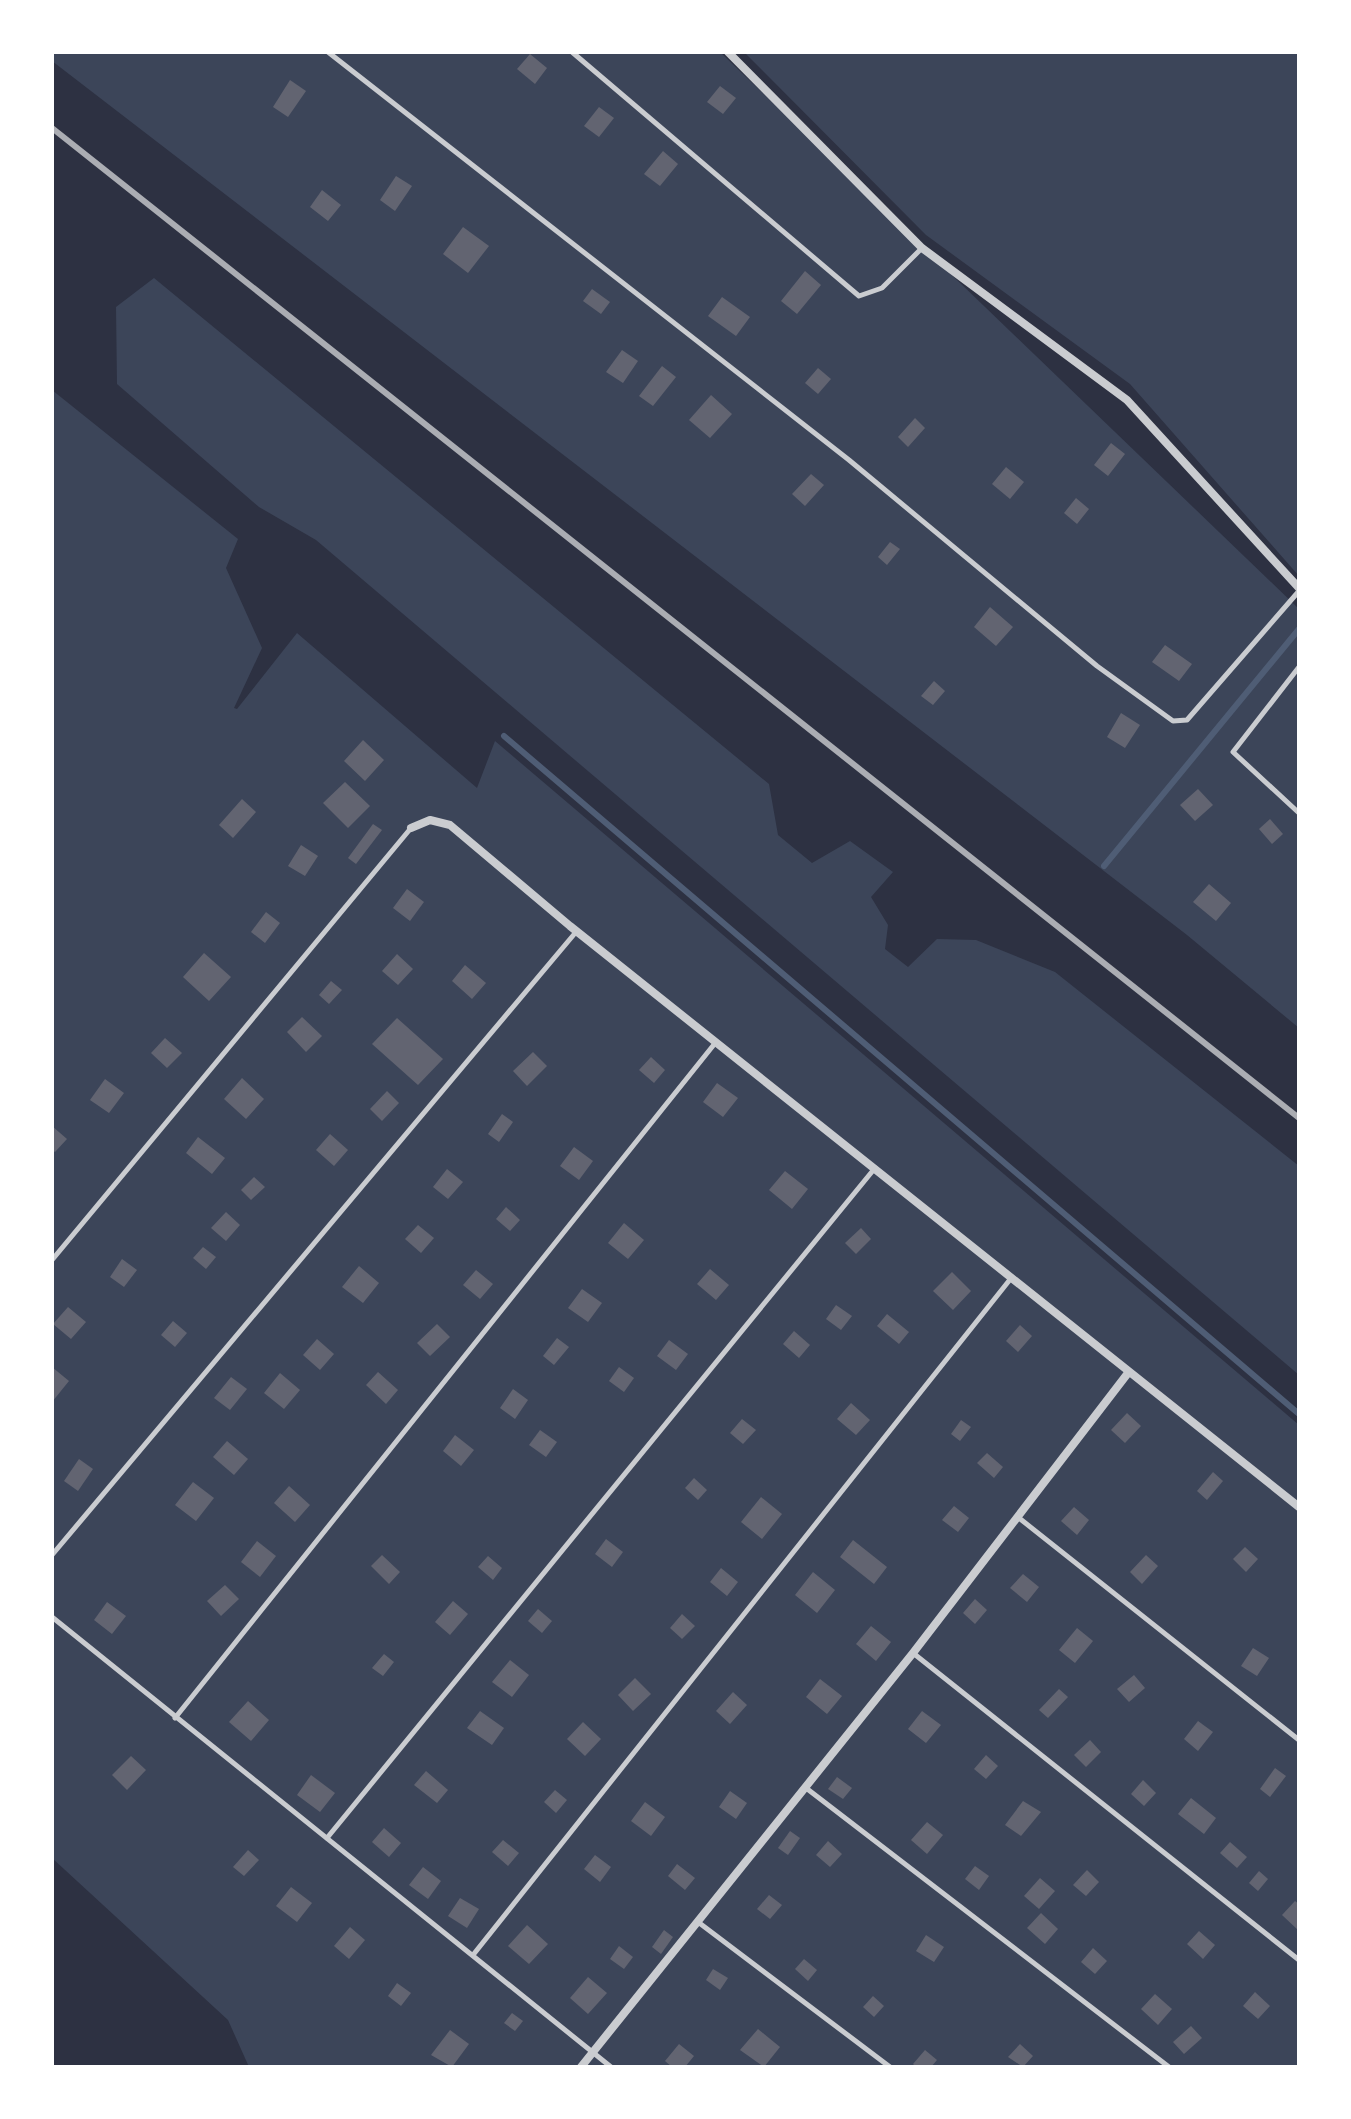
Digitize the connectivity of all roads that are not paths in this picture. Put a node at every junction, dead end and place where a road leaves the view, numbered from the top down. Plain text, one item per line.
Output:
1 (328, 52) edge
2 (572, 52) edge
3 (728, 52) edge
4 (922, 248) junction
5 (1299, 590) edge
6 (1299, 667) edge
7 (1299, 813) edge
8 (411, 828) joint
9 (577, 931) junction
10 (717, 1041) junction
11 (875, 1167) junction
12 (52, 1260) edge
13 (1012, 1276) junction
14 (1128, 1373) junction
15 (1299, 1507) edge
16 (1019, 1518) junction
17 (52, 1555) edge
18 (52, 1617) edge
19 (913, 1653) junction
20 (175, 1718) junction
21 (1299, 1740) edge
22 (805, 1788) junction
23 (327, 1838) junction
24 (697, 1922) junction
25 (473, 1955) junction
26 (1299, 1960) edge
27 (593, 2052) junction
28 (581, 2067) edge
29 (611, 2067) edge
30 (890, 2067) edge
31 (1169, 2067) edge

1 - 5 lane
2 - 4 lane
3 - 4 street
4 - 5 street
6 - 7 lane
8 - 9 street
8 - 12 lane
9 - 10 street
9 - 17 lane
10 - 11 street
10 - 20 lane
11 - 13 street
11 - 23 lane
13 - 14 street
13 - 25 lane
14 - 15 street
14 - 16 street
16 - 19 street
16 - 21 lane
18 - 20 lane
19 - 22 street
19 - 26 lane
20 - 23 lane
22 - 24 street
22 - 31 lane
23 - 25 lane
24 - 27 street
24 - 30 lane
25 - 27 lane
27 - 28 street
27 - 29 lane

